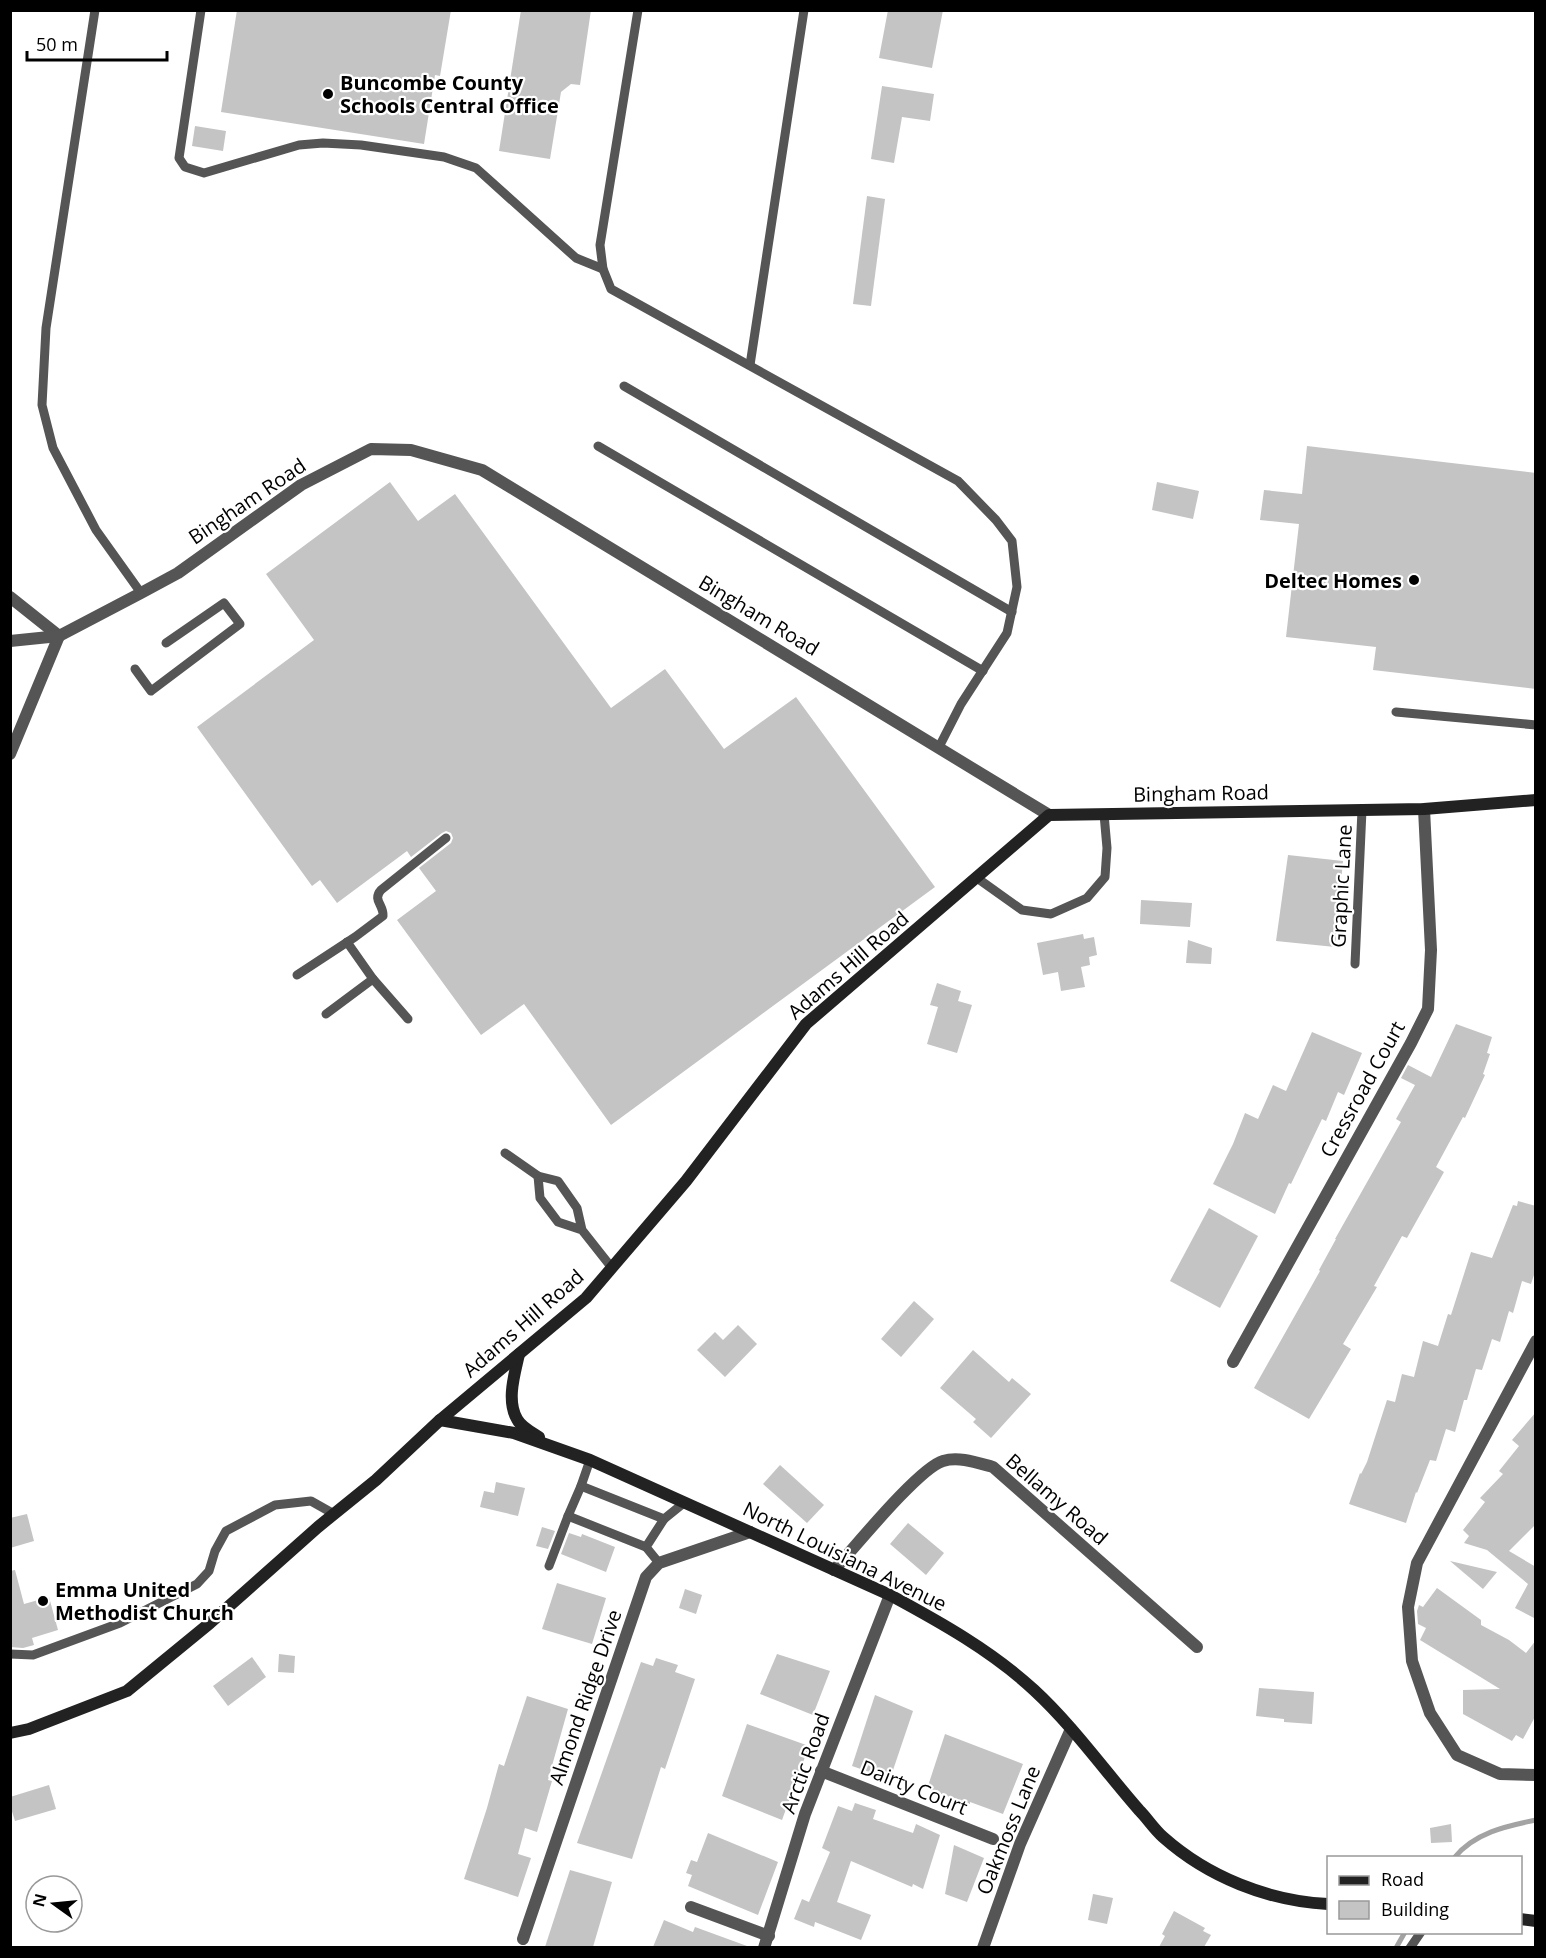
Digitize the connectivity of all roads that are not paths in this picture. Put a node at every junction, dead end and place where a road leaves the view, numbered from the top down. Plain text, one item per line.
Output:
1 (95, 10) edge
2 (201, 10) edge
3 (639, 10) edge
4 (804, 10) edge
5 (603, 269) junction
6 (750, 365) junction
7 (624, 386) dead end
8 (598, 446) dead end
9 (141, 593) junction
10 (10, 597) edge
11 (1012, 612) junction
12 (59, 636) junction
13 (10, 640) edge
14 (166, 643) dead end
15 (135, 669) dead end
16 (983, 671) junction
17 (1396, 712) dead end
18 (1536, 725) edge
19 (939, 747) junction
20 (10, 754) edge
21 (1536, 800) edge
22 (1424, 809) junction
23 (1362, 810) junction
24 (1104, 814) junction
25 (1049, 815) junction
26 (446, 838) dead end
27 (977, 878) junction
28 (347, 942) junction
29 (1355, 964) dead end
30 (297, 975) dead end
31 (374, 979) junction
32 (327, 1014) dead end
33 (408, 1019) dead end
34 (505, 1153) dead end
35 (538, 1176) junction
36 (582, 1230) junction
37 (612, 1268) junction
38 (1536, 1341) edge
39 (519, 1354) junction
40 (1233, 1362) dead end
41 (440, 1420) junction
42 (557, 1449) junction
43 (590, 1460) junction
44 (581, 1486) junction
45 (685, 1502) junction
46 (334, 1514) junction
47 (568, 1516) junction
48 (664, 1519) junction
49 (750, 1532) junction
50 (646, 1547) junction
51 (659, 1563) junction
52 (549, 1566) dead end
53 (834, 1569) junction
54 (890, 1595) junction
55 (1197, 1647) dead end
56 (10, 1654) edge
57 (1071, 1729) junction
58 (10, 1733) edge
59 (821, 1771) junction
60 (1536, 1775) edge
61 (993, 1839) dead end
62 (1327, 1904) edge
63 (691, 1907) dead end
64 (1420, 1934) edge
65 (523, 1939) dead end
66 (767, 1942) edge
67 (983, 1947) edge
68 (1410, 1947) edge

1 - 9 lane
2 - 5 lane
3 - 5 lane
4 - 6 lane
5 - 6 lane
6 - 11 lane
7 - 11 lane
8 - 16 lane
9 - 12 street, Bingham Road
9 - 19 street, Bingham Road
10 - 12 street
11 - 16 lane
12 - 13 street, Bingham Road
12 - 20 street
14 - 15 lane
16 - 19 lane
17 - 18 lane
19 - 25 street, Bingham Road
21 - 22 street, Bingham Road
22 - 23 street, Bingham Road
22 - 40 street, Cressroad Court
23 - 24 street, Bingham Road
23 - 29 lane, Graphic Lane
24 - 25 street, Bingham Road
24 - 27 lane
25 - 27 street, Adams Hill Road
26 - 28 lane
27 - 37 street, Adams Hill Road
28 - 30 lane
28 - 31 lane
31 - 32 lane
31 - 33 lane
34 - 35 lane
35 - 36 lane
35 - 36 lane
36 - 37 lane
37 - 39 street, Adams Hill Road
38 - 60 street
39 - 41 street, Adams Hill Road
39 - 42 street
41 - 42 street, North Louisiana Avenue
41 - 46 street, Adams Hill Road
42 - 43 street, North Louisiana Avenue
43 - 44 lane
43 - 45 street, North Louisiana Avenue
44 - 47 lane
44 - 48 lane
45 - 48 lane
45 - 49 street, North Louisiana Avenue
46 - 56 lane
46 - 58 street, Adams Hill Road
47 - 50 lane
47 - 52 lane
48 - 50 lane
49 - 51 street
49 - 53 street, North Louisiana Avenue
50 - 51 lane
51 - 65 street, Almond Ridge Drive
53 - 54 street, North Louisiana Avenue
53 - 55 street, Bellamy Road
54 - 57 street, North Louisiana Avenue
54 - 59 street, Arctic Road
57 - 62 street, North Louisiana Avenue
57 - 67 street, Oakmoss Lane
59 - 61 street, Dairty Court
59 - 66 street, Arctic Road
63 - 66 street
64 - 68 lane

